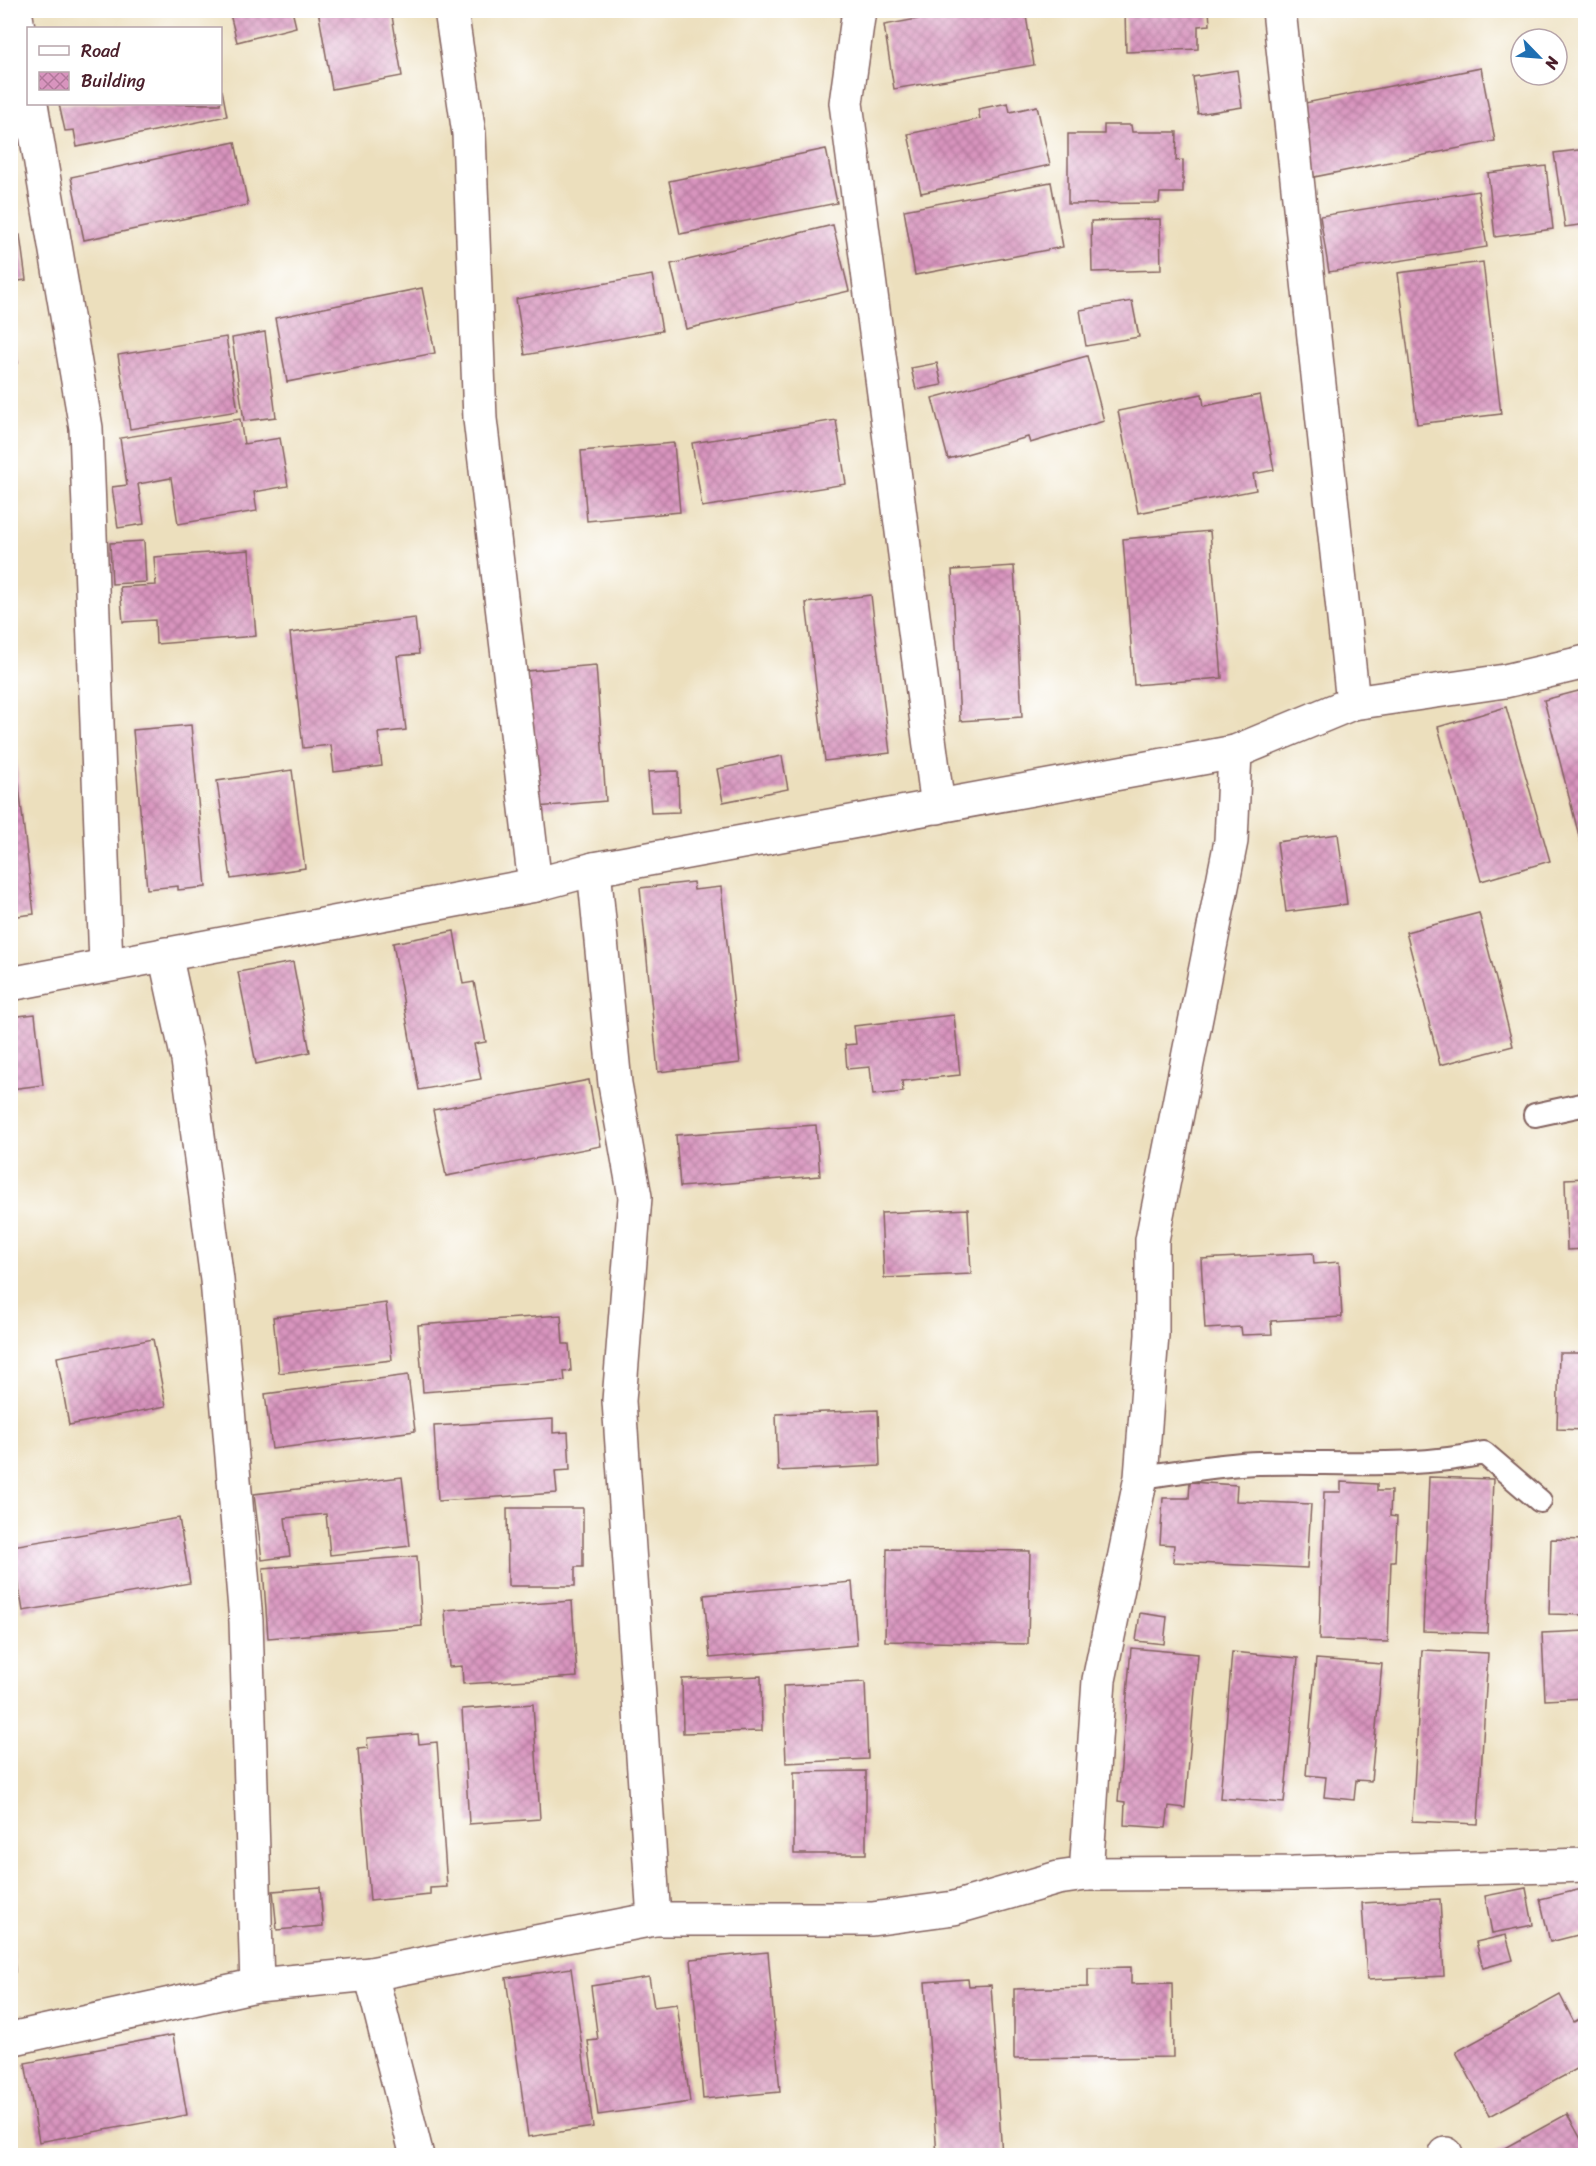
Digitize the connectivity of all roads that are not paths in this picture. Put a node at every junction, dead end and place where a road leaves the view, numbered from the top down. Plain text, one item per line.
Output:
1 (15, 10) edge
2 (450, 10) edge
3 (860, 10) edge
4 (1279, 10) edge
5 (27, 84) edge
6 (31, 105) edge
7 (1586, 662) edge
8 (1353, 703) junction
9 (1235, 752) junction
10 (938, 807) junction
11 (594, 869) junction
12 (535, 885) junction
13 (165, 954) junction
14 (106, 964) junction
15 (10, 984) edge
16 (1586, 1104) edge
17 (1535, 1115) dead end
18 (1141, 1477) junction
19 (1540, 1501) dead end
20 (1586, 1865) edge
21 (1086, 1874) junction
22 (654, 1919) junction
23 (371, 1974) junction
24 (257, 1985) junction
25 (10, 2039) edge
26 (417, 2156) edge

1 - 5 street
2 - 12 street
3 - 10 street
4 - 8 street
6 - 14 street
7 - 8 street
8 - 9 street
9 - 10 street
9 - 18 street
10 - 11 street
11 - 12 street
11 - 22 street
12 - 13 street
13 - 14 street
13 - 24 street
14 - 15 street
16 - 17 lane
18 - 19 lane
18 - 21 street
20 - 21 street
21 - 22 street
22 - 23 street
23 - 24 street
23 - 26 street
24 - 25 street

